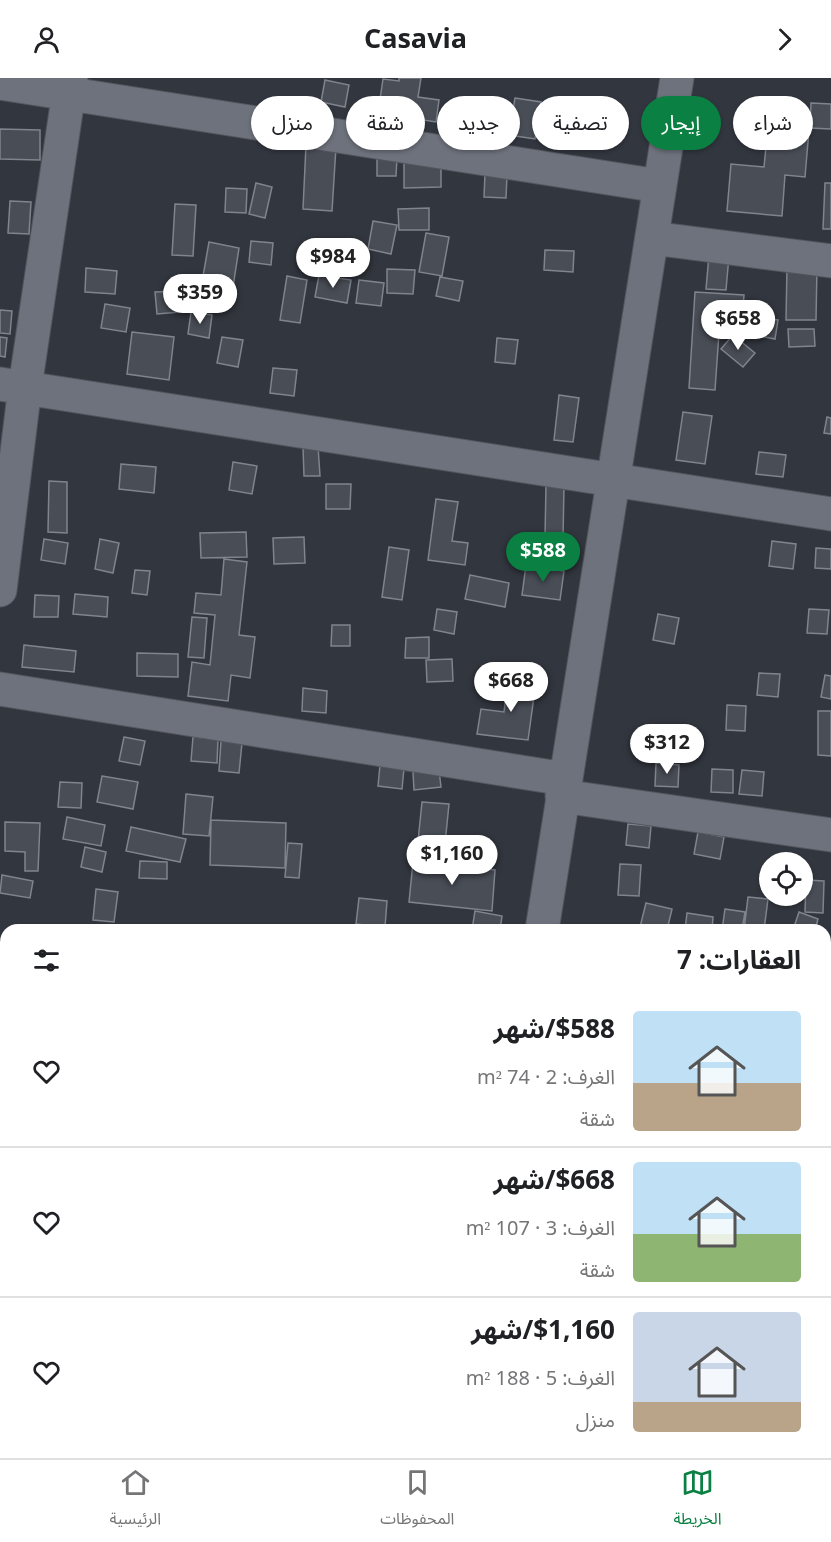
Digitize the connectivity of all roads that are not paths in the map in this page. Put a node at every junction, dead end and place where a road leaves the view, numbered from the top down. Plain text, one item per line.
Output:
1 (677, 78) edge
2 (0, 83) edge
3 (70, 86) edge
4 (659, 186) junction
5 (652, 238) junction
6 (831, 261) edge
7 (12, 385) edge
8 (612, 480) junction
9 (831, 514) edge
10 (0, 590) edge
11 (0, 689) edge
12 (563, 787) junction
13 (831, 835) edge
14 (543, 924) edge

1 - 4 street
2 - 3 street
3 - 4 street
3 - 7 street
4 - 5 street
5 - 6 street
5 - 8 street
7 - 8 street
7 - 10 street
8 - 9 street
8 - 12 street
11 - 12 street
12 - 13 street
12 - 14 street

